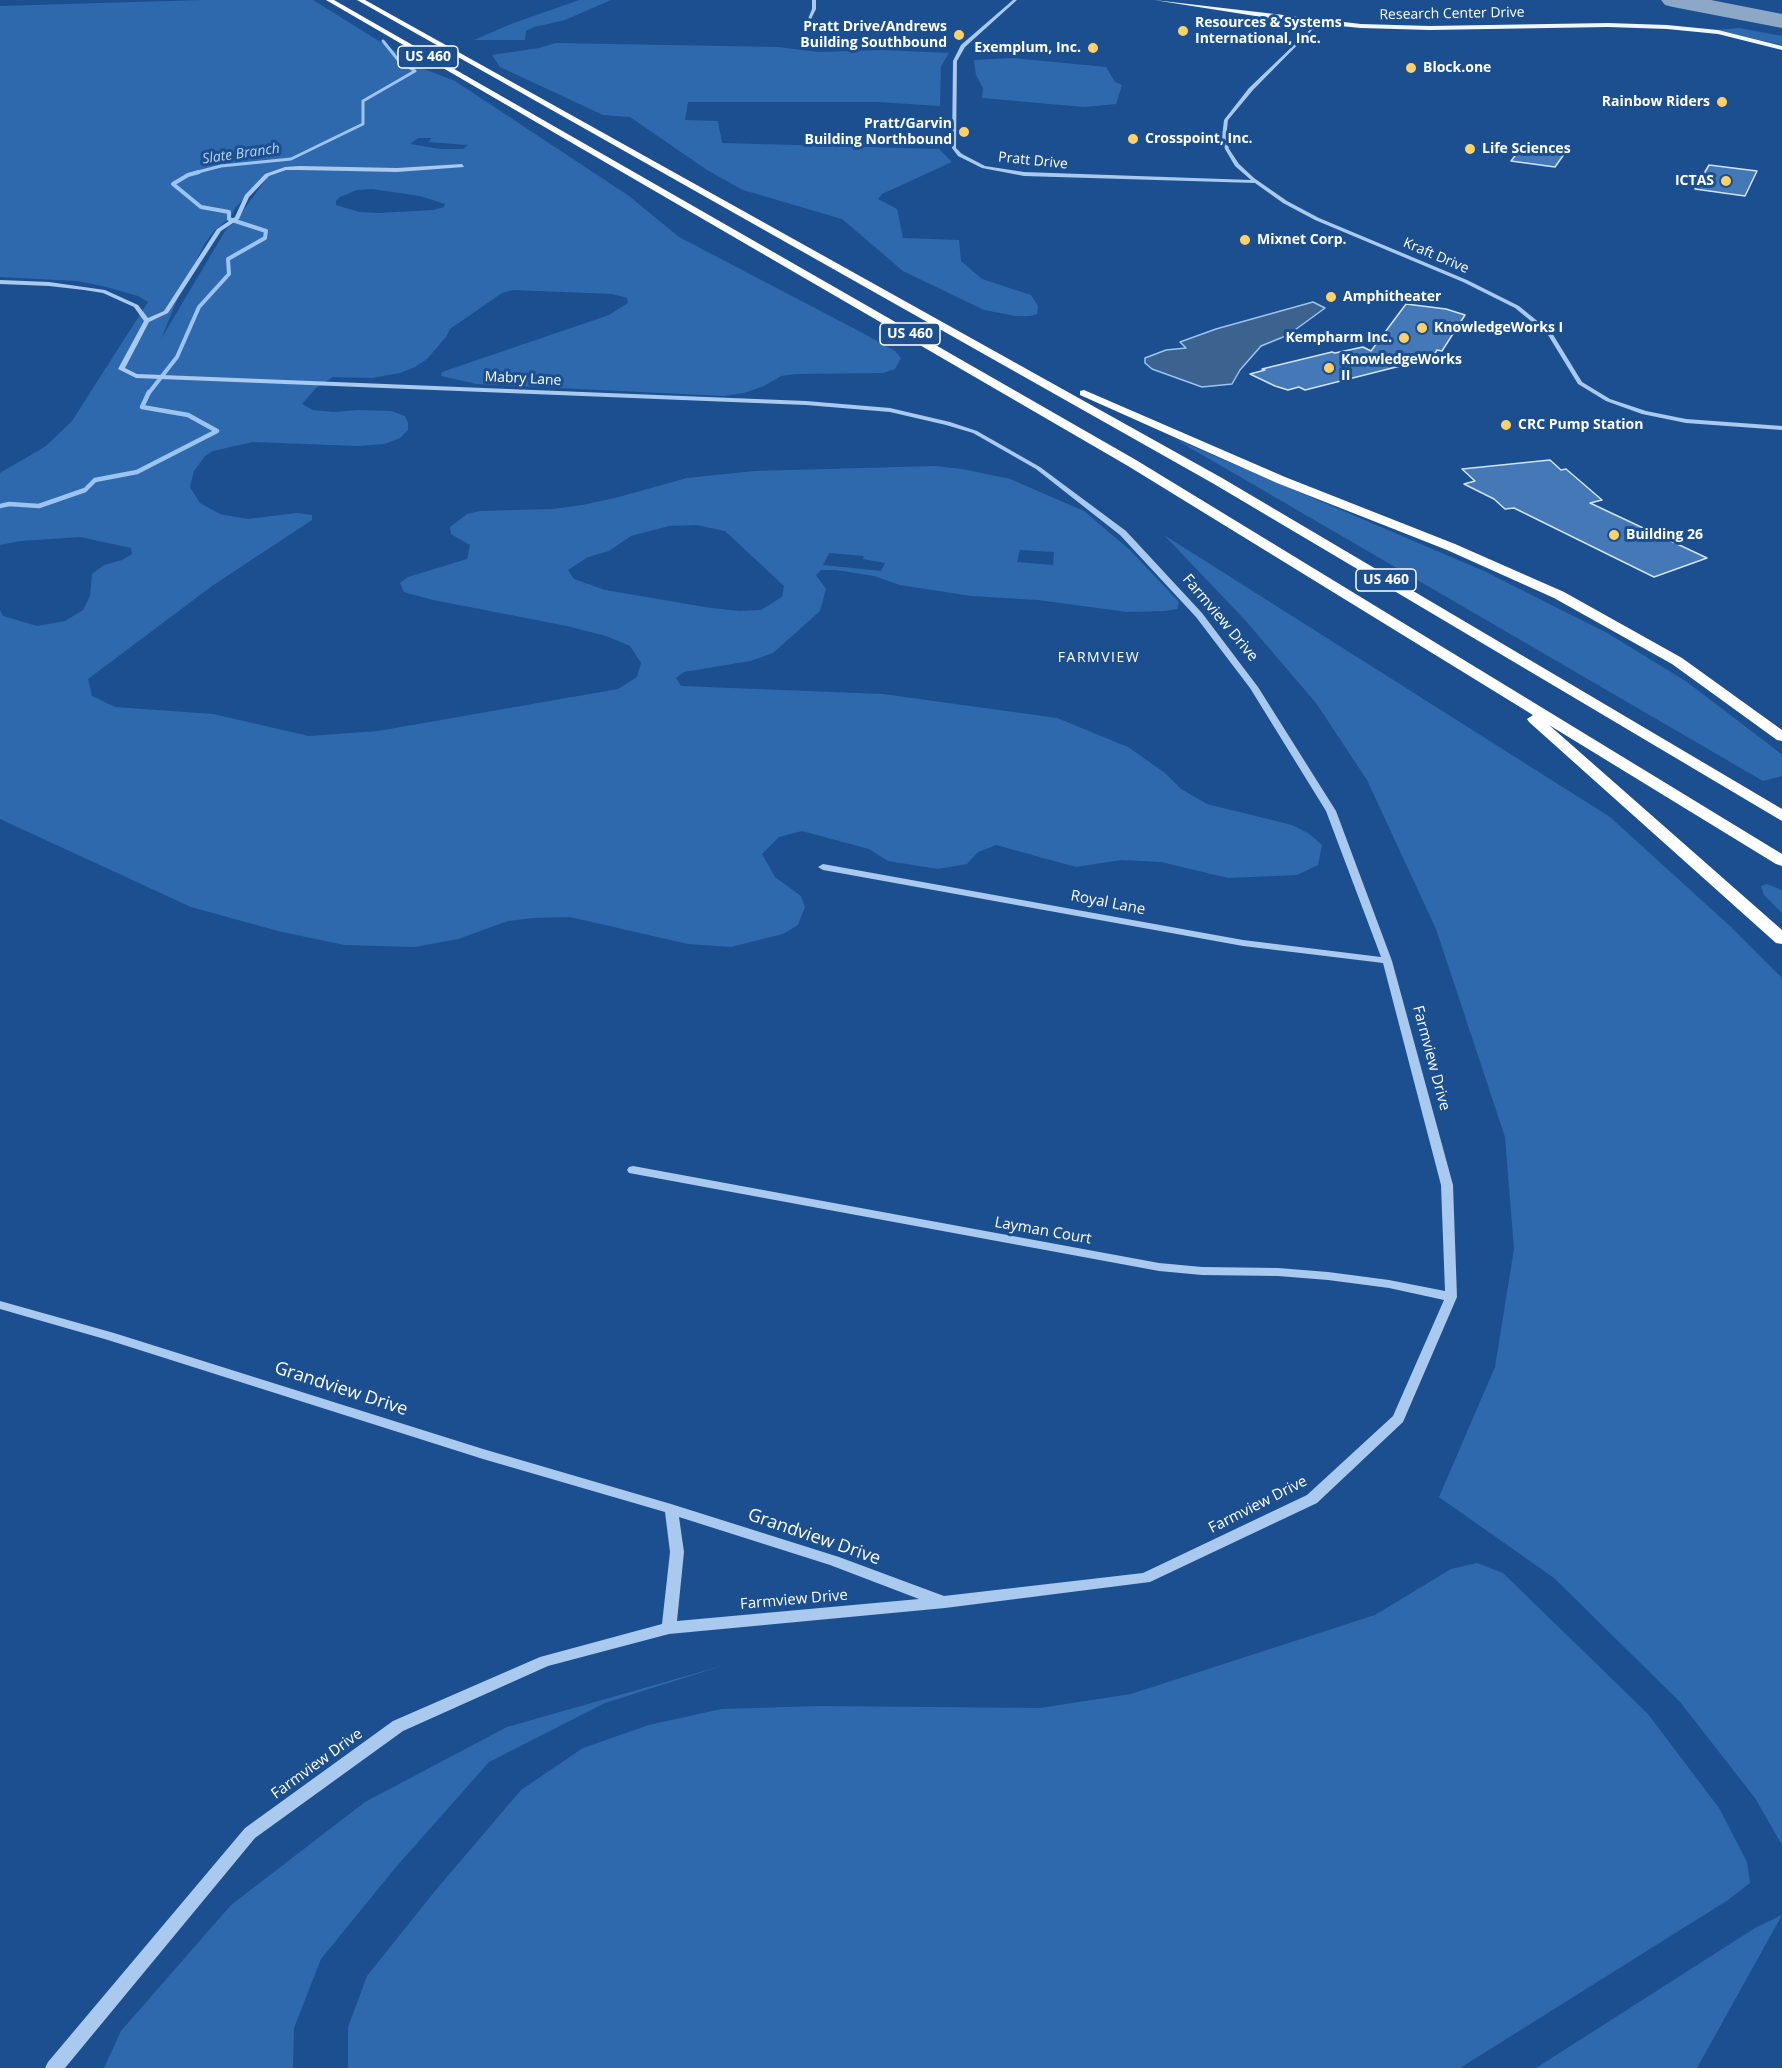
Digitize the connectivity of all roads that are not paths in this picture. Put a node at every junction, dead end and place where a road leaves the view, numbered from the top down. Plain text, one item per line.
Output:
1 (329, 0) edge
2 (360, 0) edge
3 (813, 0) edge
4 (1015, 0) edge
5 (1157, 0) edge
6 (1319, 23) junction
7 (803, 33) dead end
8 (1782, 48) edge
9 (462, 165) dead end
10 (1254, 182) junction
11 (0, 282) edge
12 (147, 321) junction
13 (986, 351) junction
14 (919, 415) joint
15 (1782, 428) edge
16 (1510, 694) junction
17 (1782, 737) edge
18 (1782, 816) edge
19 (1782, 861) edge
20 (824, 867) dead end
21 (1782, 939) edge
22 (1388, 961) junction
23 (633, 1170) dead end
24 (1451, 1298) junction
25 (0, 1305) edge
26 (671, 1509) junction
27 (945, 1602) junction
28 (669, 1628) junction
29 (54, 2068) edge

1 - 16 highway, US 460
2 - 13 highway, US 460
3 - 7 street
4 - 10 street, Pratt Drive
5 - 6 main road, Research Center Drive
6 - 8 main road, Research Center Drive
6 - 10 street, Kraft Drive
9 - 12 street
10 - 15 street, Kraft Drive
11 - 12 street
12 - 14 street, Mabry Lane
13 - 17 highway
13 - 18 highway, US 460
14 - 22 street, Farmview Drive
16 - 19 highway, US 460
16 - 21 highway
20 - 22 street, Royal Lane
22 - 24 street, Farmview Drive
23 - 24 street, Layman Court
24 - 27 street, Farmview Drive
25 - 26 street, Grandview Drive
26 - 27 street, Grandview Drive
26 - 28 street
27 - 28 street, Farmview Drive
28 - 29 street, Farmview Drive

